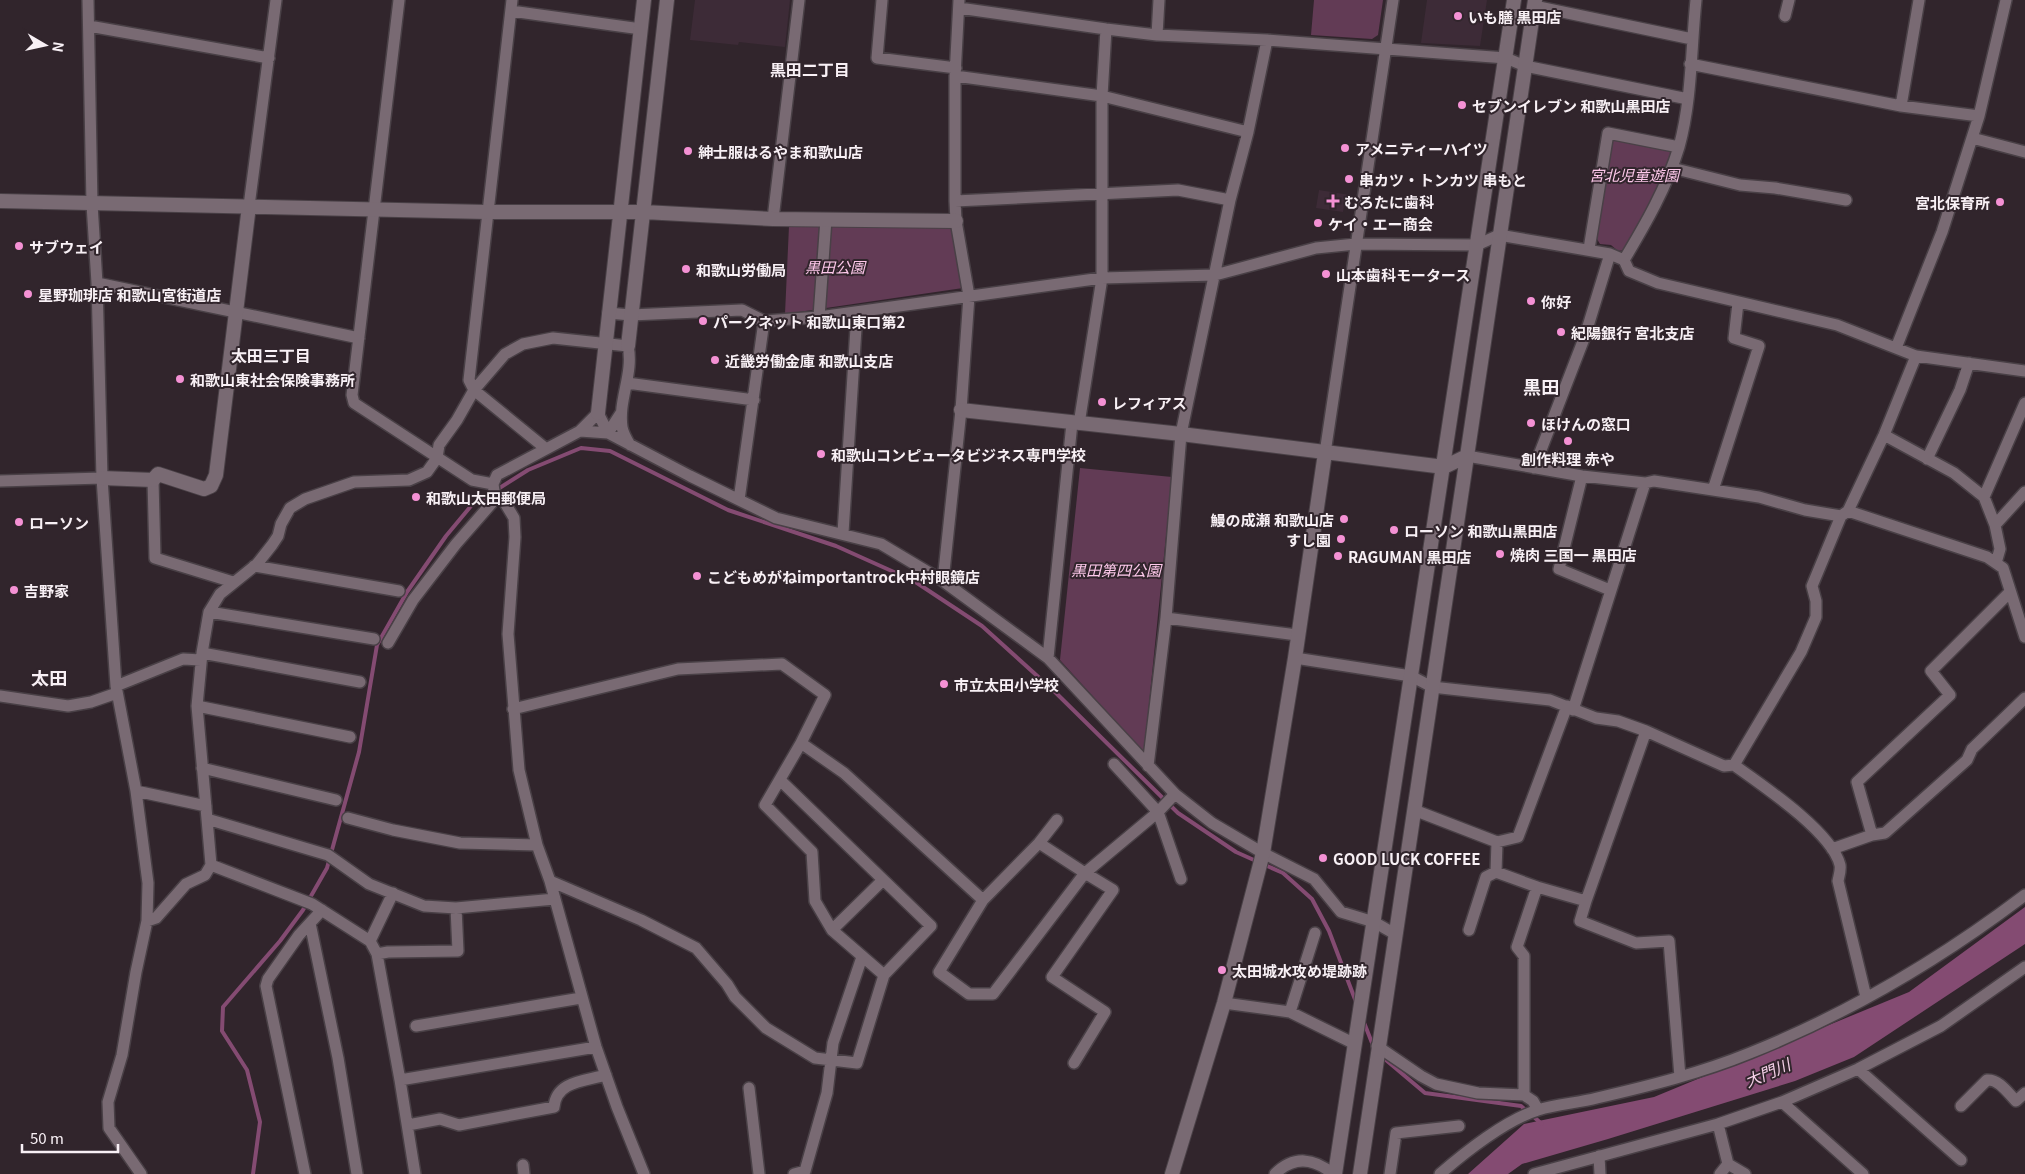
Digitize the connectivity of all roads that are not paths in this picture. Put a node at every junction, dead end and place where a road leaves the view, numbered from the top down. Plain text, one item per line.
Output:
1 (88, 0) edge
2 (276, 0) edge
3 (399, 0) edge
4 (644, 0) edge
5 (667, 0) edge
6 (800, 0) edge
7 (882, 0) edge
8 (1159, 0) edge
9 (1393, 0) edge
10 (1514, 0) edge
11 (1696, 0) edge
12 (1788, 0) edge
13 (1919, 0) edge
14 (2006, 0) edge
15 (1535, 3) edge
16 (959, 4) edge
17 (511, 6) edge
18 (1786, 16) dead end
19 (89, 26) junction
20 (641, 29) junction
21 (1106, 30) junction
22 (1157, 35) junction
23 (1692, 39) junction
24 (1267, 40) junction
25 (1385, 48) junction
26 (269, 58) junction
27 (1506, 58) junction
28 (1690, 64) junction
29 (1525, 66) junction
30 (955, 72) junction
31 (1102, 96) junction
32 (1688, 99) junction
33 (1900, 106) junction
34 (1979, 116) junction
35 (1248, 132) junction
36 (1972, 138) junction
37 (1679, 146) junction
38 (2025, 152) edge
39 (1672, 168) junction
40 (1101, 195) junction
41 (1230, 200) junction
42 (1846, 200) dead end
43 (0, 201) edge
44 (955, 201) junction
45 (92, 204) junction
46 (249, 206) junction
47 (374, 210) junction
48 (487, 212) junction
49 (622, 212) junction
50 (644, 212) junction
51 (773, 219) junction
52 (826, 219) junction
53 (956, 220) junction
54 (1499, 235) junction
55 (1356, 244) junction
56 (1478, 245) junction
57 (1589, 249) junction
58 (1610, 254) junction
59 (1624, 260) junction
60 (1215, 275) junction
61 (1102, 278) junction
62 (97, 283) junction
63 (969, 296) junction
64 (1738, 303) junction
65 (236, 312) junction
66 (857, 312) junction
67 (608, 314) junction
68 (631, 315) junction
69 (820, 317) junction
70 (764, 321) junction
71 (360, 338) junction
72 (605, 344) junction
73 (628, 346) junction
74 (1896, 348) junction
75 (1916, 356) junction
76 (1969, 363) junction
77 (2025, 370) edge
78 (627, 382) junction
79 (474, 390) junction
80 (754, 400) junction
81 (2025, 403) edge
82 (961, 410) junction
83 (598, 413) junction
84 (621, 414) junction
85 (1075, 423) junction
86 (580, 431) junction
87 (608, 433) junction
88 (1181, 434) junction
89 (1884, 436) junction
90 (630, 445) junction
91 (546, 448) junction
92 (1325, 453) junction
93 (1467, 456) junction
94 (437, 458) junction
95 (1927, 459) junction
96 (1444, 467) junction
97 (1534, 468) junction
98 (1582, 476) junction
99 (102, 478) junction
100 (153, 480) junction
101 (0, 481) edge
102 (1645, 483) junction
103 (494, 484) junction
104 (1713, 490) junction
105 (2025, 492) edge
106 (497, 497) junction
107 (1984, 497) junction
108 (739, 500) junction
109 (1845, 513) junction
110 (1995, 525) junction
111 (843, 533) junction
112 (1996, 563) junction
113 (254, 566) junction
114 (943, 581) junction
115 (233, 582) junction
116 (1610, 590) junction
117 (399, 591) dead end
118 (2010, 592) junction
119 (209, 612) junction
120 (1166, 618) junction
121 (1297, 635) junction
122 (2025, 637) edge
123 (374, 639) dead end
124 (388, 643) dead end
125 (202, 657) junction
126 (1048, 658) junction
127 (1295, 658) junction
128 (1411, 676) junction
129 (360, 682) dead end
130 (1432, 687) junction
131 (117, 689) junction
132 (0, 696) edge
133 (2025, 698) edge
134 (197, 706) junction
135 (1570, 708) junction
136 (513, 709) junction
137 (1646, 731) junction
138 (350, 737) dead end
139 (802, 743) junction
140 (1114, 764) dead end
141 (1148, 766) junction
142 (1734, 766) junction
143 (202, 768) junction
144 (780, 780) junction
145 (136, 791) junction
146 (1175, 794) junction
147 (336, 800) dead end
148 (206, 806) junction
149 (1414, 810) junction
150 (1158, 812) junction
151 (348, 818) dead end
152 (207, 820) junction
153 (1057, 820) dead end
154 (1872, 835) junction
155 (1497, 842) junction
156 (1039, 843) junction
157 (537, 845) junction
158 (1832, 849) junction
159 (1264, 853) junction
160 (211, 865) junction
161 (1496, 872) junction
162 (1085, 873) junction
163 (1181, 879) dead end
164 (883, 880) junction
165 (550, 881) junction
166 (1537, 887) junction
167 (393, 894) junction
168 (2025, 895) edge
169 (555, 899) junction
170 (983, 900) junction
171 (1586, 901) junction
172 (456, 908) junction
173 (322, 910) junction
174 (147, 921) junction
175 (1374, 922) junction
176 (310, 923) junction
177 (832, 930) junction
178 (1468, 930) dead end
179 (1315, 933) dead end
180 (1395, 934) junction
181 (370, 941) junction
182 (377, 954) junction
183 (862, 957) junction
184 (2025, 967) edge
185 (884, 975) junction
186 (1866, 997) junction
187 (581, 998) junction
188 (1224, 1003) junction
189 (1290, 1012) junction
190 (416, 1026) dead end
191 (1355, 1044) junction
192 (596, 1046) junction
193 (1377, 1046) junction
194 (831, 1060) junction
195 (1074, 1063) dead end
196 (1858, 1069) junction
197 (606, 1075) junction
198 (1680, 1077) junction
199 (400, 1080) junction
200 (749, 1088) dead end
201 (2025, 1093) edge
202 (1524, 1095) junction
203 (1782, 1102) junction
204 (1961, 1106) dead end
205 (1538, 1110) junction
206 (1718, 1124) junction
207 (408, 1125) junction
208 (1460, 1126) dead end
209 (1599, 1156) junction
210 (1961, 1160) dead end
211 (1728, 1164) junction
212 (141, 1174) edge
213 (305, 1174) edge
214 (357, 1174) edge
215 (416, 1174) edge
216 (644, 1174) edge
217 (759, 1174) edge
218 (794, 1174) edge
219 (1172, 1174) edge
220 (1275, 1174) edge
221 (1334, 1174) edge
222 (1360, 1174) edge
223 (1390, 1174) edge
224 (1440, 1174) edge
225 (1534, 1174) edge
226 (1600, 1174) edge
227 (1720, 1174) edge
228 (1745, 1174) edge
229 (1862, 1174) edge

1 - 19 street
2 - 26 street
3 - 47 street
4 - 20 street
5 - 50 street
6 - 51 street
7 - 30 street
8 - 22 street
9 - 25 street
10 - 27 street
11 - 23 street
12 - 18 street
13 - 33 street
14 - 34 street
15 - 23 street
15 - 29 street
16 - 21 street
16 - 30 street
17 - 20 street
17 - 48 street
19 - 26 street
19 - 45 street
20 - 49 street
21 - 22 street
21 - 31 street
22 - 24 street
23 - 28 street
24 - 25 street
24 - 35 street
25 - 27 street
25 - 55 street
26 - 46 street
27 - 29 street
27 - 56 street
28 - 32 street
28 - 33 street
29 - 32 street
29 - 54 street
30 - 31 street
30 - 44 street
31 - 35 street
31 - 40 street
32 - 37 street
33 - 34 street
34 - 36 street
35 - 41 street
36 - 38 street
36 - 74 street
37 - 39 street
37 - 57 street
39 - 42 street
39 - 59 street
40 - 41 street
40 - 44 street
40 - 61 street
41 - 60 street
43 - 45 street
44 - 53 street
45 - 46 street
45 - 62 street
46 - 47 street
46 - 65 street
47 - 48 street
47 - 71 street
48 - 49 street
48 - 79 street
49 - 50 street
49 - 67 street
50 - 51 street
50 - 68 street
51 - 52 street
52 - 53 street
52 - 69 street
53 - 63 street
54 - 56 street
54 - 57 street
54 - 93 street
55 - 56 street
55 - 60 street
55 - 92 street
56 - 96 street
57 - 58 street
58 - 59 street
58 - 97 street
59 - 64 street
60 - 61 street
60 - 88 street
61 - 63 street
61 - 85 street
62 - 65 street
62 - 99 street
63 - 66 street
63 - 82 street
64 - 74 street
64 - 104 street
65 - 71 street
65 - 100 street
66 - 69 street
66 - 111 street
67 - 68 street
67 - 72 street
68 - 70 street
68 - 73 street
69 - 70 street
70 - 80 street
71 - 94 street
72 - 73 street
72 - 79 street
72 - 83 street
73 - 78 street
74 - 75 street
75 - 76 street
75 - 89 street
76 - 77 street
76 - 95 street
78 - 80 street
78 - 84 street
79 - 91 street
79 - 94 street
80 - 108 street
81 - 107 street
82 - 85 street
82 - 114 street
83 - 86 street
83 - 87 street
84 - 87 street
84 - 90 street
85 - 88 street
85 - 126 street
86 - 87 street
86 - 91 street
87 - 90 street
88 - 92 street
88 - 120 street
89 - 95 street
89 - 109 street
90 - 108 street
91 - 103 street
92 - 96 street
92 - 121 street
93 - 96 street
93 - 97 street
93 - 130 street
94 - 103 street
94 - 113 street
95 - 107 street
96 - 128 street
97 - 98 street
98 - 102 street
98 - 116 street
99 - 100 street
99 - 101 street
99 - 131 street
100 - 115 street
102 - 104 street
102 - 116 street
103 - 106 street
104 - 109 street
105 - 110 street
106 - 124 street
106 - 136 street
107 - 110 street
108 - 111 street
109 - 112 street
109 - 142 street
110 - 112 street
111 - 114 street
112 - 118 street
113 - 115 street
113 - 117 street
114 - 126 street
115 - 119 street
116 - 135 street
118 - 122 street
118 - 154 street
119 - 123 street
119 - 125 street
120 - 121 street
120 - 141 street
121 - 127 street
125 - 129 street
125 - 131 street
125 - 134 street
126 - 141 street
127 - 128 street
127 - 159 street
128 - 130 street
128 - 175 street
130 - 135 street
130 - 149 street
131 - 132 street
131 - 145 street
133 - 154 street
134 - 138 street
134 - 143 street
135 - 137 street
135 - 155 street
136 - 139 street
136 - 157 street
137 - 142 street
137 - 171 street
139 - 144 street
139 - 170 street
140 - 150 street
141 - 146 street
142 - 158 street
143 - 147 street
143 - 148 street
144 - 164 street
144 - 177 street
145 - 148 street
145 - 174 street
146 - 150 street
146 - 159 street
148 - 152 street
149 - 155 street
149 - 180 street
150 - 162 street
150 - 163 street
151 - 157 street
152 - 160 street
152 - 167 street
153 - 156 street
154 - 158 street
155 - 161 street
156 - 162 street
156 - 170 street
157 - 165 street
158 - 186 street
159 - 175 street
159 - 188 street
160 - 173 street
160 - 174 street
161 - 166 street
161 - 178 street
162 - 170 street
162 - 195 street
164 - 177 street
164 - 185 street
165 - 169 street
165 - 194 street
166 - 171 street
166 - 202 street
167 - 172 street
167 - 181 street
168 - 186 street
169 - 172 street
169 - 187 street
171 - 198 street
172 - 182 street
173 - 176 street
173 - 181 street
174 - 212 street
175 - 180 street
175 - 191 street
176 - 213 street
176 - 214 street
177 - 183 street
179 - 189 street
180 - 193 street
181 - 182 street
182 - 199 street
183 - 185 street
183 - 194 street
184 - 196 street
185 - 194 street
186 - 198 street
187 - 190 street
187 - 192 street
188 - 189 street
188 - 219 street
189 - 191 street
191 - 221 street
192 - 197 street
192 - 199 street
193 - 202 street
193 - 222 street
194 - 218 street
196 - 203 street
196 - 210 street
197 - 207 street
197 - 216 street
198 - 205 street
199 - 207 street
200 - 217 street
201 - 204 street
202 - 205 street
203 - 206 street
203 - 229 street
205 - 224 street
206 - 209 street
206 - 211 street
207 - 215 street
208 - 223 street
209 - 225 street
209 - 226 street
211 - 227 street
211 - 228 street
220 - 221 street

